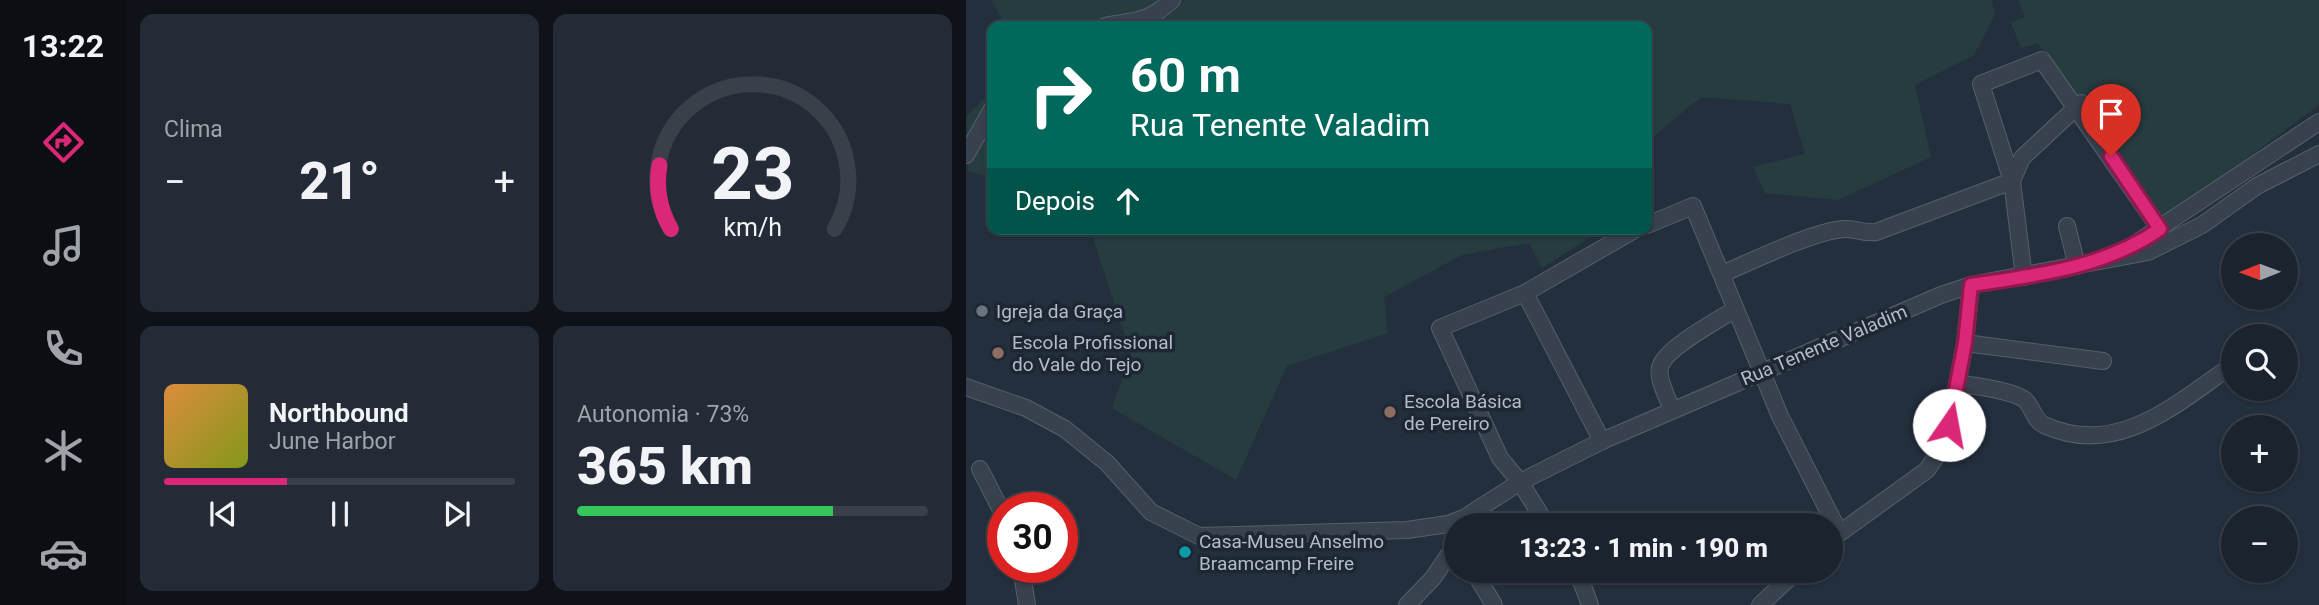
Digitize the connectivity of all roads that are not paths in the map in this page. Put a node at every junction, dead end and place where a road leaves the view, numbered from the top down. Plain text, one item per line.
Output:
1 (1172, 0) edge
2 (1139, 21) edge
3 (2078, 106) junction
4 (987, 118) edge
5 (2319, 122) edge
6 (2319, 154) edge
7 (966, 155) edge
8 (2012, 181) junction
9 (1652, 223) edge
10 (2067, 226) dead end
11 (2160, 229) junction
12 (1625, 235) edge
13 (2105, 260) junction
14 (2077, 266) junction
15 (1722, 274) junction
16 (2024, 277) junction
17 (1971, 285) junction
18 (1525, 292) junction
19 (1734, 310) junction
20 (1965, 343) junction
21 (2103, 361) dead end
22 (1760, 372) junction
23 (2221, 373) edge
24 (1957, 383) junction
25 (966, 387) edge
26 (1672, 410) junction
27 (1602, 441) junction
28 (980, 469) dead end
29 (1520, 482) junction
30 (992, 492) edge
31 (1475, 513) edge
32 (1539, 513) edge
33 (1824, 513) edge
34 (1444, 525) edge
35 (1843, 530) edge
36 (1444, 562) edge
37 (1024, 583) edge
38 (1481, 583) edge
39 (1582, 583) edge
40 (1783, 583) edge
41 (1027, 605) edge
42 (1407, 605) edge
43 (1494, 605) edge
44 (1590, 605) edge
45 (1760, 605) edge

1 - 2 street
3 - 8 street
3 - 8 street
3 - 11 street
4 - 7 street
5 - 11 street
6 - 13 street, Rua Tenente Valadim
8 - 15 street
8 - 16 street
9 - 15 street
10 - 14 street
11 - 13 street
12 - 18 street
13 - 14 street, Rua Tenente Valadim
14 - 16 street, Rua Tenente Valadim
15 - 19 street
16 - 17 street, Rua Tenente Valadim
17 - 20 street
17 - 22 street, Rua Tenente Valadim
18 - 27 street
18 - 29 street
19 - 22 street
19 - 26 street
20 - 21 street
20 - 24 street
22 - 26 street, Rua Tenente Valadim
22 - 33 street
23 - 24 street
24 - 35 street
25 - 34 street, Rua Tenente Valadim
26 - 27 street, Rua Tenente Valadim
27 - 29 street, Rua Tenente Valadim
28 - 30 street
29 - 31 street, Rua Tenente Valadim
29 - 32 street
36 - 42 street
37 - 41 street
38 - 43 street
39 - 44 street
40 - 45 street

